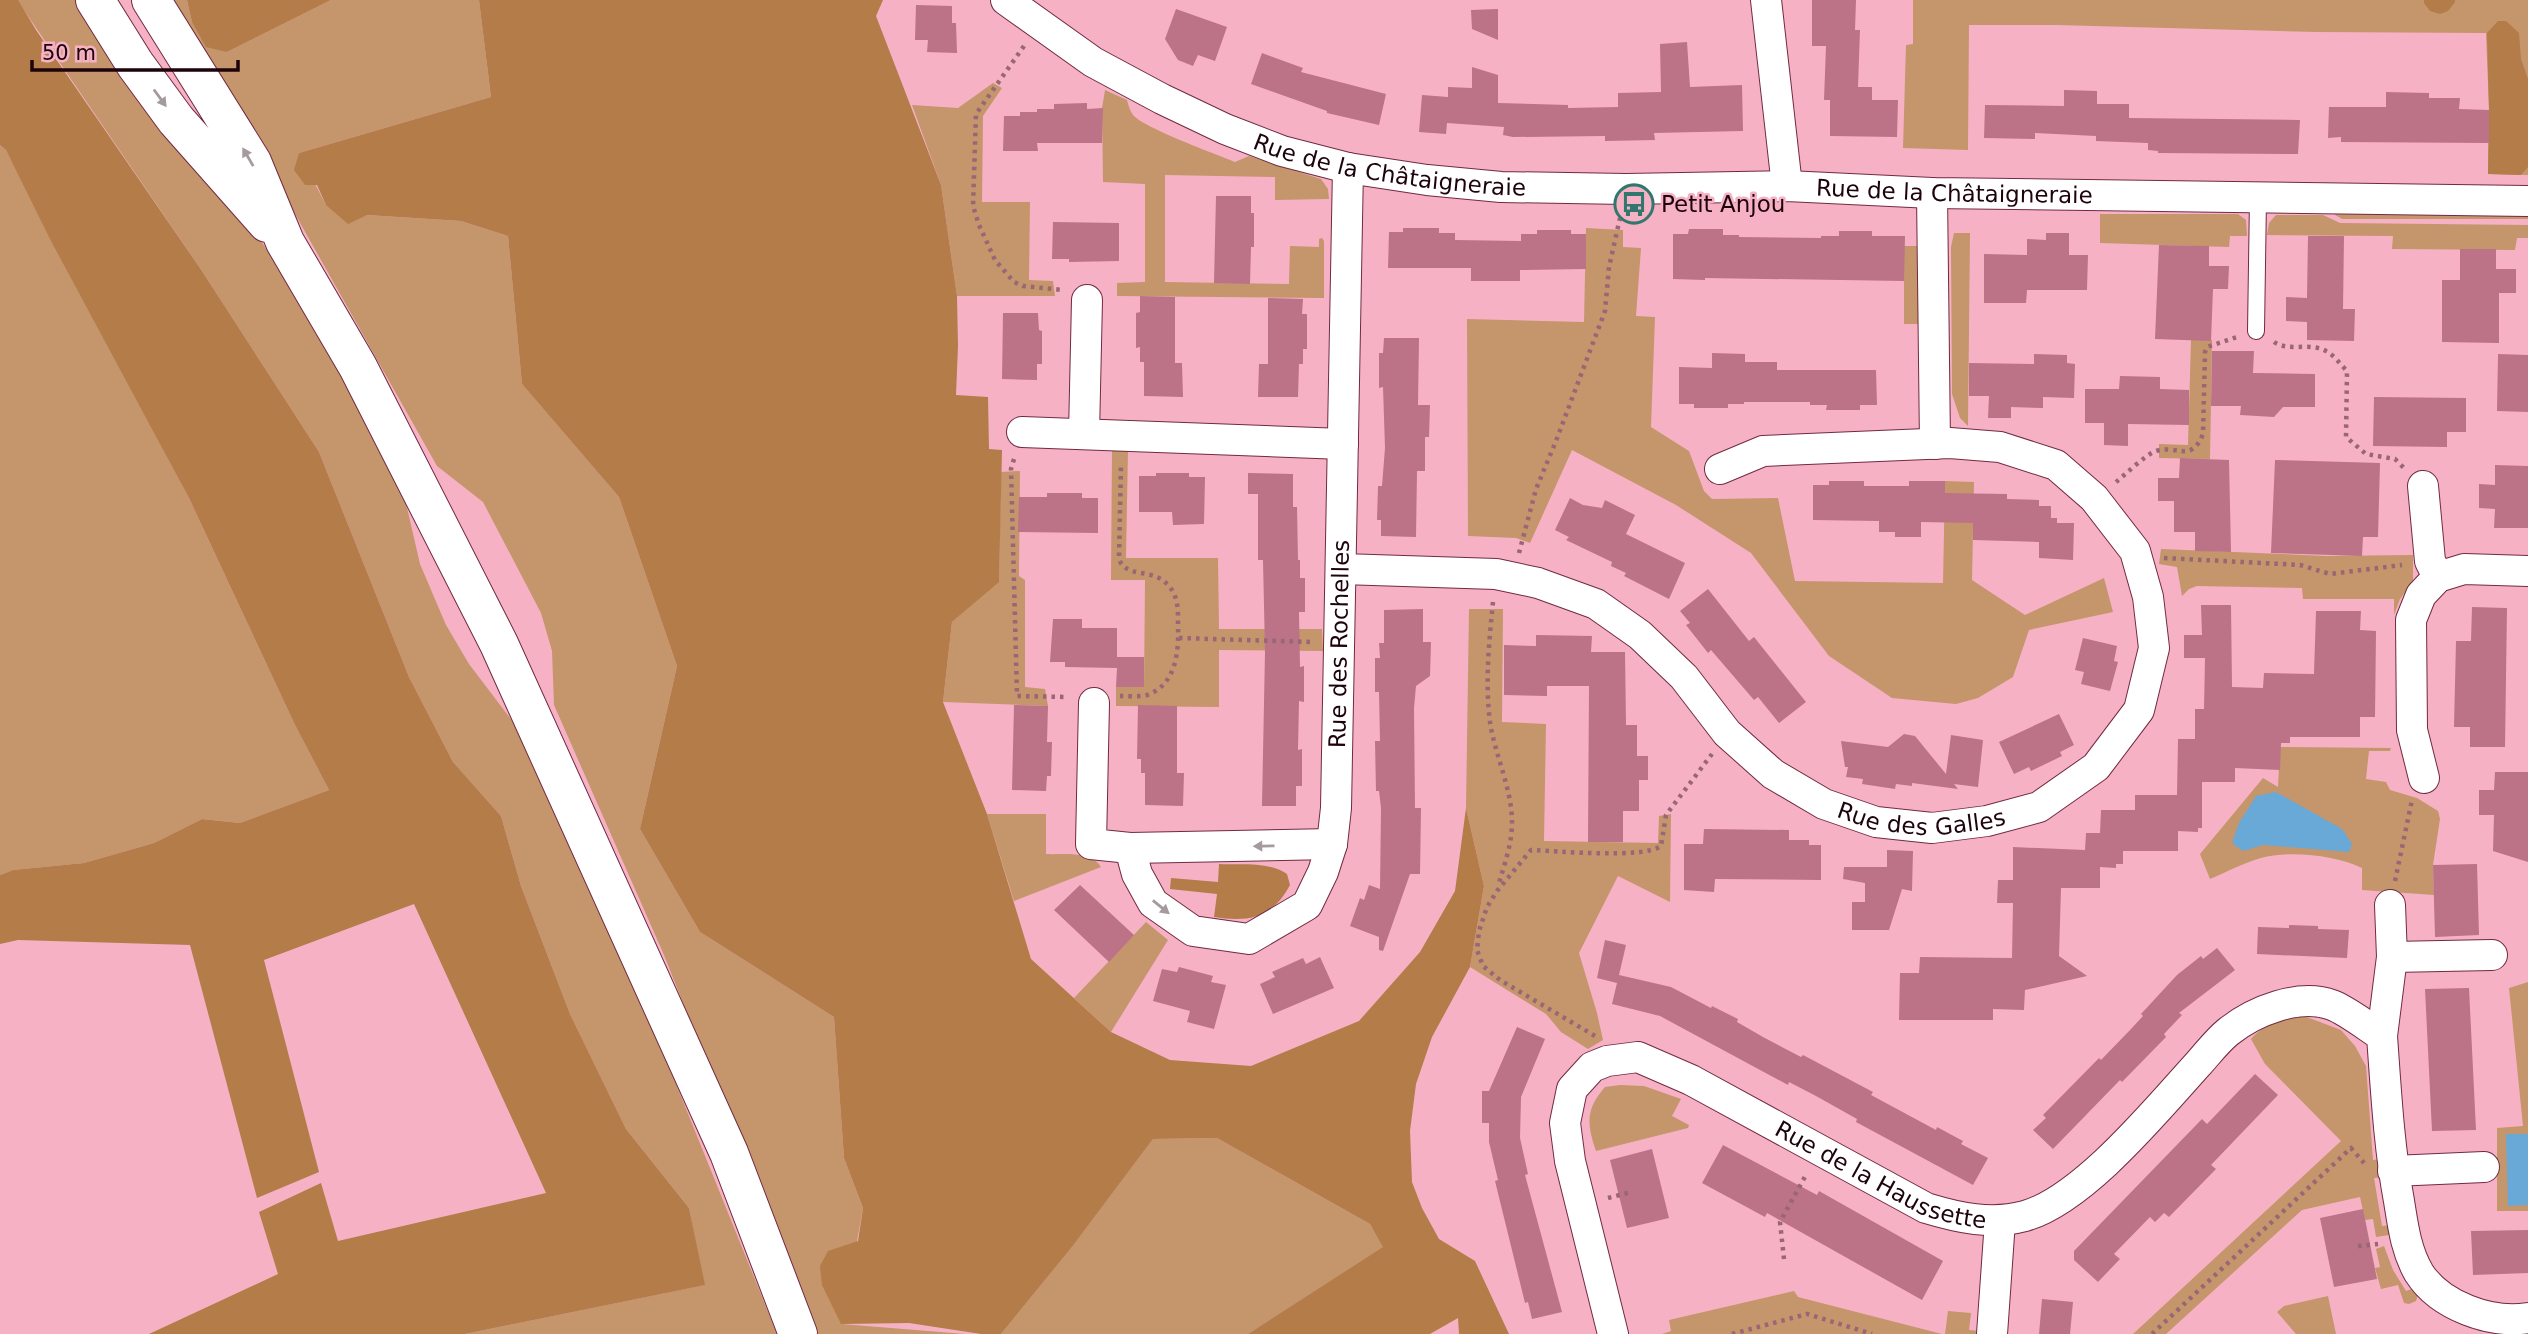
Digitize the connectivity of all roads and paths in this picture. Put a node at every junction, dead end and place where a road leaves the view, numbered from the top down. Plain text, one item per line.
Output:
1 (95, 0) edge
2 (151, 0) edge
3 (1006, 0) edge
4 (1766, 0) edge
5 (1039, 24) junction
6 (1348, 168) junction
7 (1787, 186) junction
8 (1626, 189) junction
9 (1933, 194) junction
10 (2258, 198) junction
11 (2528, 201) edge
12 (285, 242) junction
13 (1087, 300) joint
14 (2256, 331) junction
15 (1022, 432) joint
16 (1084, 434) junction
17 (1343, 444) junction
18 (1934, 444) junction
19 (1121, 454) dead end
20 (1720, 469) dead end
21 (2423, 486) joint
22 (2094, 498) junction
23 (2135, 551) junction
24 (1342, 569) junction
25 (2434, 569) junction
26 (2528, 571) edge
27 (1504, 575) junction
28 (1179, 638) junction
29 (1319, 642) dead end
30 (1104, 700) junction
31 (1727, 733) junction
32 (2424, 778) joint
33 (1332, 844) junction
34 (1130, 848) junction
35 (1496, 891) junction
36 (2390, 905) joint
37 (2492, 955) dead end
38 (2392, 957) junction
39 (2382, 1036) junction
40 (1601, 1040) dead end
41 (1820, 1150) junction
42 (2381, 1167) junction
43 (2484, 1167) dead end
44 (1631, 1192) dead end
45 (1606, 1199) dead end
46 (2000, 1221) junction
47 (1784, 1259) dead end
48 (2528, 1318) edge
49 (798, 1334) edge
50 (1613, 1334) edge
51 (1732, 1334) edge
52 (1872, 1334) edge
53 (1992, 1334) edge
54 (2151, 1334) edge

1 -> 12 main road
12 -> 2 main road
3 - 5 street, Rue de la Châtaigneraie
4 - 7 street
5 - 6 street, Rue de la Châtaigneraie
5 - 13 path
6 - 8 street, Rue de la Châtaigneraie
6 - 17 street, Rue des Rochelles
7 - 8 street, Rue de la Châtaigneraie
7 - 9 street, Rue de la Châtaigneraie
8 - 27 path
9 - 10 street, Rue de la Châtaigneraie
9 - 18 street
10 - 11 street, Rue de la Châtaigneraie
10 - 14 lane
12 - 49 main road
13 - 16 street
14 - 21 path
14 - 22 path
15 - 16 street
15 - 30 path
16 - 17 street
17 - 24 street, Rue des Rochelles
18 - 20 street, Rue des Galles
18 - 22 street, Rue des Galles
19 - 28 path
21 - 25 street
22 - 23 street, Rue des Galles
23 - 25 path
23 - 31 street, Rue des Galles
24 - 27 street, Rue des Galles
24 - 33 street, Rue des Rochelles
25 - 26 street
25 - 32 street
27 - 31 street, Rue des Galles
27 - 35 path
28 - 29 path
28 - 30 path
30 - 34 street
31 - 35 path
32 - 36 path
33 -> 34 street
34 -> 33 street, Rue des Rochelles
35 - 40 path
36 - 38 street
37 - 38 street
38 - 39 street
39 - 42 street
39 - 46 street, Rue de la Haussette
41 - 46 street, Rue de la Haussette
41 - 47 path
41 - 50 street, Rue de la Haussette
42 - 43 street
42 - 48 street
42 - 54 path
44 - 45 path
46 - 53 street
51 - 52 path

